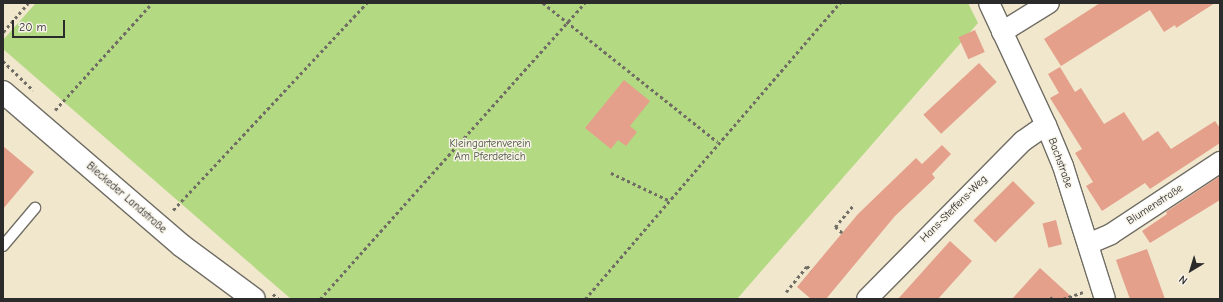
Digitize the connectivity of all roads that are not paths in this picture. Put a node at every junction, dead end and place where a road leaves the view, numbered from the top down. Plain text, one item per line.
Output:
1 (989, 3) edge
2 (1048, 3) edge
3 (1002, 32) junction
4 (3, 92) edge
5 (1046, 125) junction
6 (1220, 162) edge
7 (35, 208) dead end
8 (1088, 244) junction
9 (3, 246) edge
10 (254, 299) edge
11 (867, 299) edge
12 (1105, 299) edge

1 - 3 street, Bachstraße
2 - 3 street
3 - 5 street, Bachstraße
4 - 10 street, Bleckeder Landstraße
5 - 8 street, Bachstraße
5 - 11 street, Hans-Steffens-Weg
6 - 8 street, Blumenstraße
7 - 9 lane
8 - 12 street, Bachstraße

